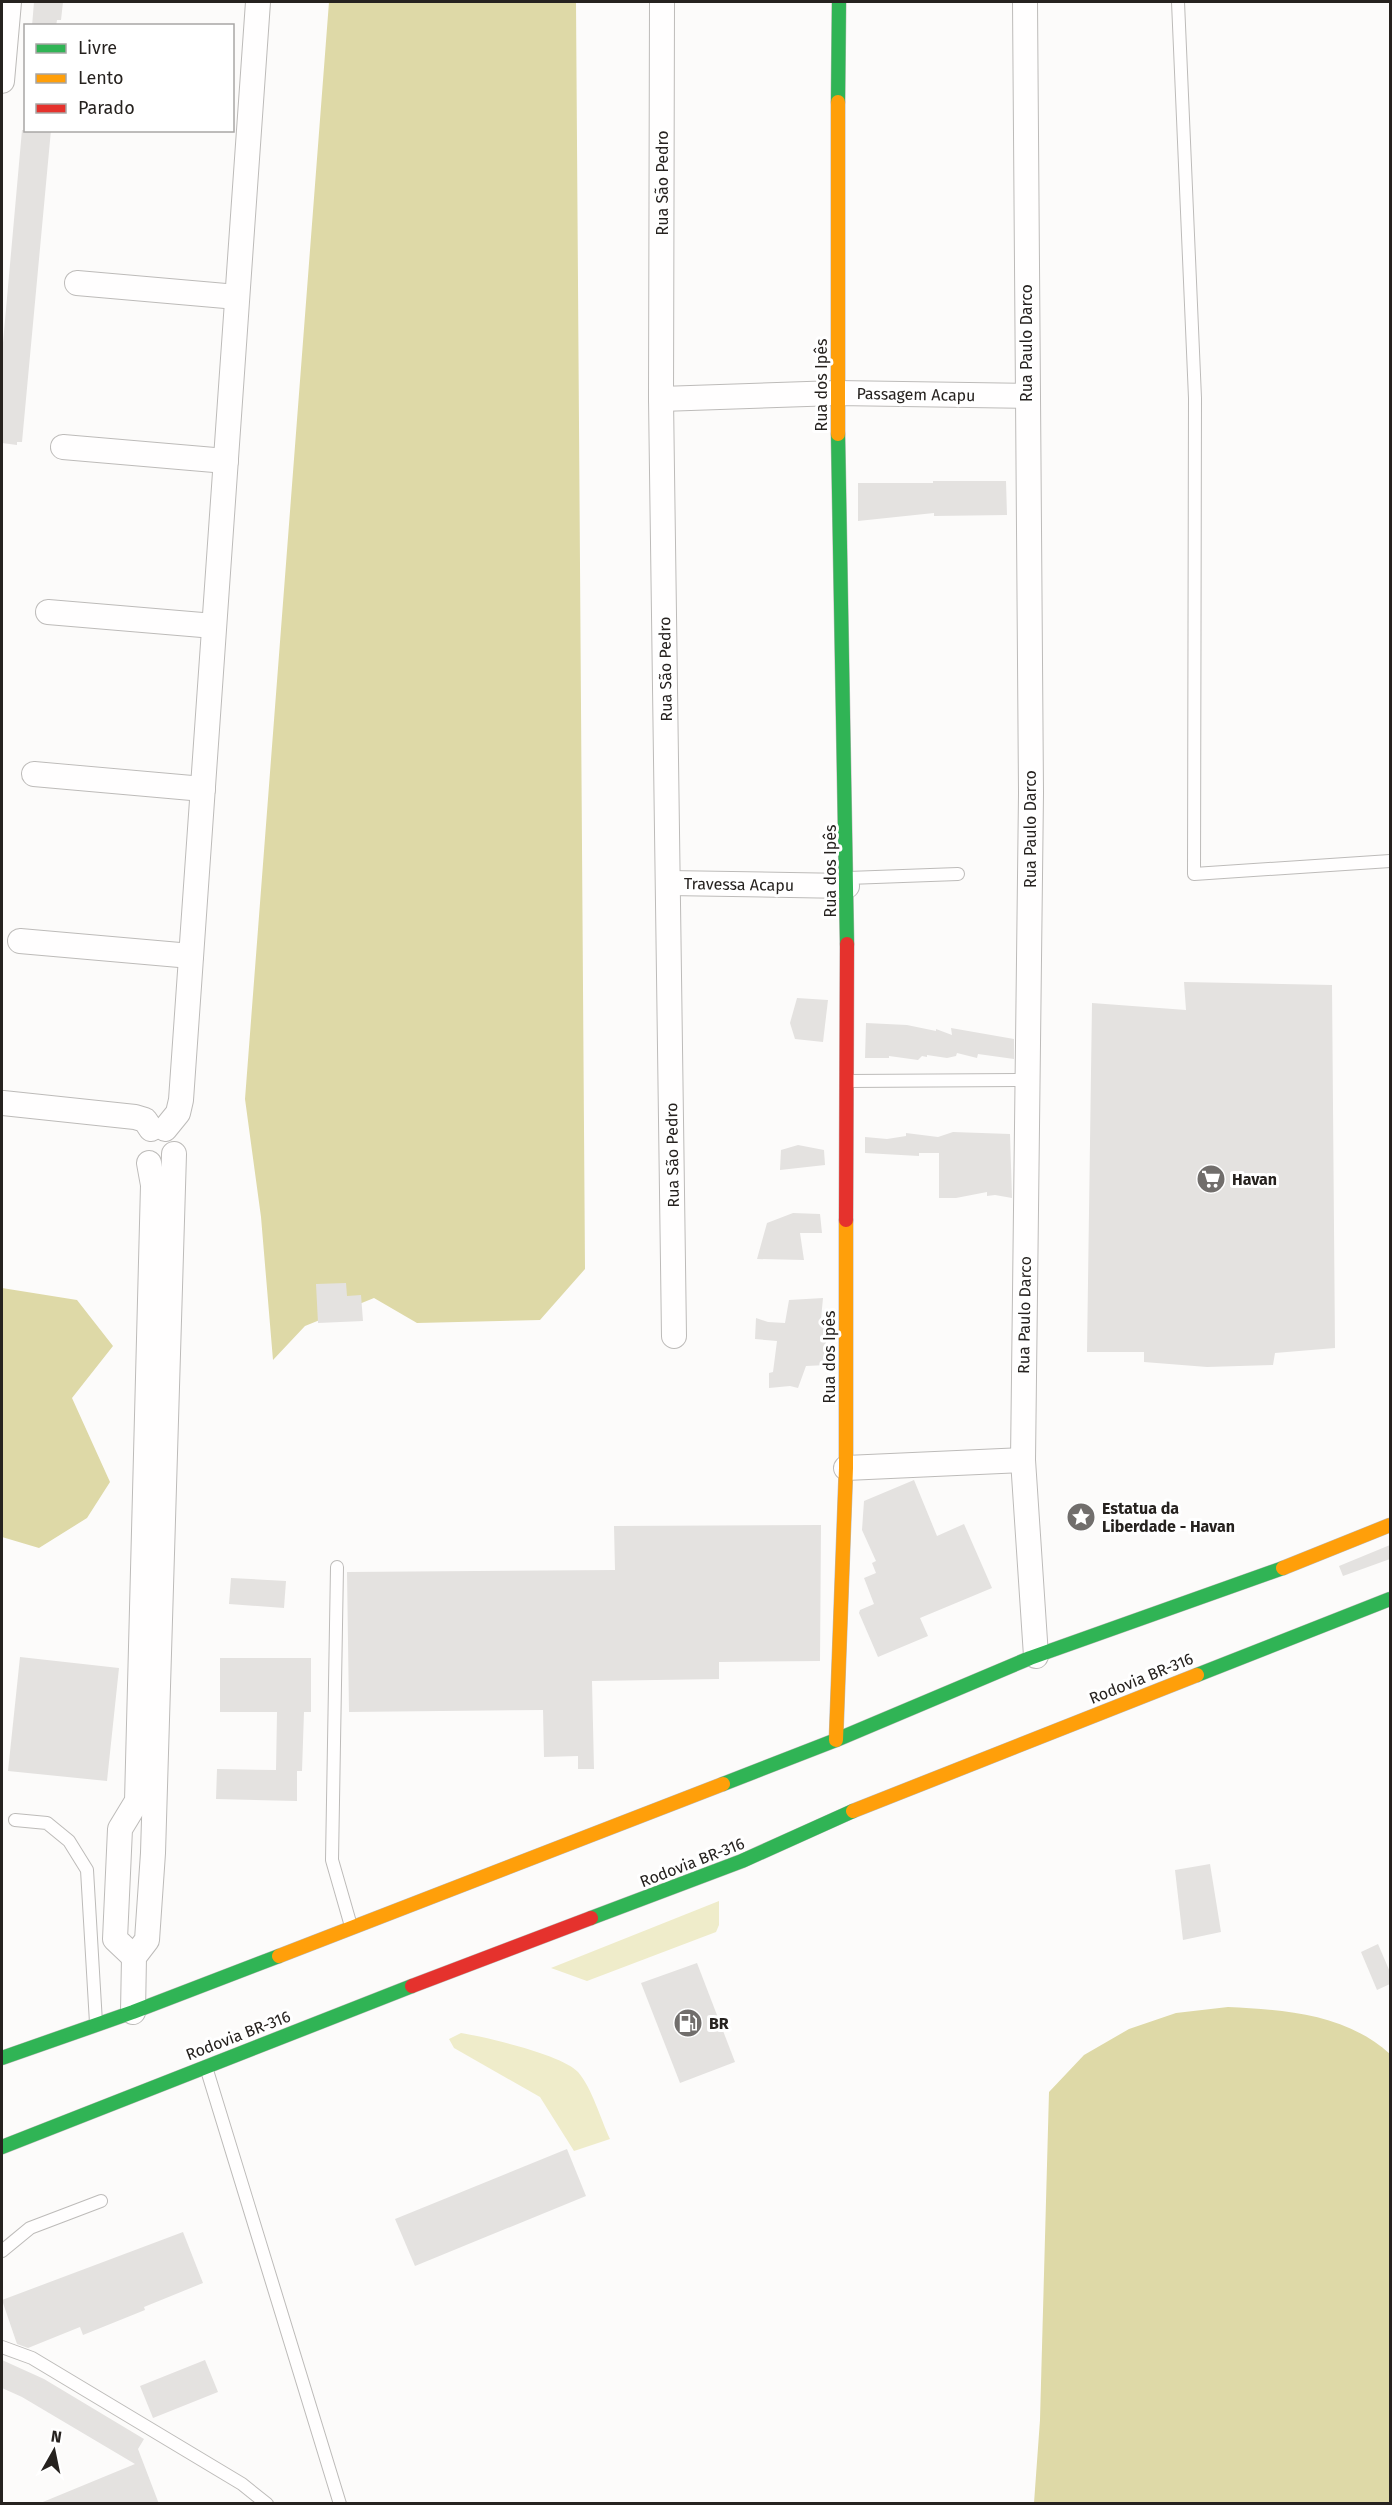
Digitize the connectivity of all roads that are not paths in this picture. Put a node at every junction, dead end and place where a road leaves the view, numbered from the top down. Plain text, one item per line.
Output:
1 (9, 2) edge
2 (258, 2) edge
3 (662, 2) edge
4 (839, 2) edge
5 (1025, 2) edge
6 (1178, 2) edge
7 (2, 81) edge
8 (241, 129) edge
9 (77, 283) dead end
10 (237, 297) junction
11 (837, 393) junction
12 (1026, 396) junction
13 (661, 399) junction
14 (63, 447) dead end
15 (226, 461) junction
16 (48, 612) dead end
17 (214, 626) junction
18 (34, 774) dead end
19 (203, 789) junction
20 (1390, 861) edge
21 (958, 874) dead end
22 (847, 882) junction
23 (668, 883) junction
24 (20, 941) dead end
25 (191, 956) junction
26 (1028, 1080) junction
27 (846, 1081) junction
28 (3, 1103) dead end
29 (158, 1129) junction
30 (174, 1154) junction
31 (149, 1163) junction
32 (674, 1336) dead end
33 (1023, 1460) junction
34 (846, 1468) junction
35 (1390, 1525) edge
36 (337, 1567) dead end
37 (1390, 1599) edge
38 (1036, 1656) junction
39 (836, 1740) junction
40 (145, 1802) junction
41 (15, 1820) dead end
42 (117, 1898) junction
43 (150, 1899) junction
44 (352, 1927) junction
45 (134, 1957) junction
46 (133, 2012) junction
47 (96, 2025) junction
48 (2, 2058) edge
49 (206, 2066) junction
50 (2, 2147) edge
51 (101, 2201) dead end
52 (2, 2252) edge
53 (2, 2347) edge
54 (267, 2504) edge
55 (340, 2504) edge

1 - 7 street
2 - 8 street
3 - 13 street, Rua São Pedro
4 - 11 main road, Rua dos Ipês
5 - 12 street, Rua Paulo Darco
6 - 20 lane
8 - 10 street
9 - 10 street
10 - 15 street
11 - 12 street, Passagem Acapu
11 - 13 street, Passagem Acapu
11 - 22 main road, Rua dos Ipês
12 - 26 street, Rua Paulo Darco
13 - 23 street, Rua São Pedro
14 - 15 street
15 - 17 street
16 - 17 street
17 - 19 street
18 - 19 street
19 - 25 street
21 - 22 lane, Travessa Acapu
22 - 23 street, Travessa Acapu
22 - 27 main road, Rua dos Ipês
23 - 32 street, Rua São Pedro
24 - 25 street
25 - 29 street
26 - 27 lane
26 - 33 street, Rua Paulo Darco
27 - 34 main road, Rua dos Ipês
28 - 29 street
29 - 30 street
29 - 31 street
30 - 31 street
30 - 40 street
31 - 40 street
33 - 34 street
33 - 38 street, Rua Paulo Darco
34 - 39 main road, Rua dos Ipês
35 - 38 main road
36 - 44 lane
37 - 49 main road, Rodovia BR-316
38 - 39 main road
39 - 44 main road
40 - 42 street
40 - 43 street
41 - 47 lane
42 - 43 street
42 - 45 street
43 - 45 street
44 - 46 main road
45 - 46 street
46 - 47 main road
47 - 48 main road
49 - 50 main road, Rodovia BR-316
49 - 55 lane
51 - 52 lane
53 - 54 lane

